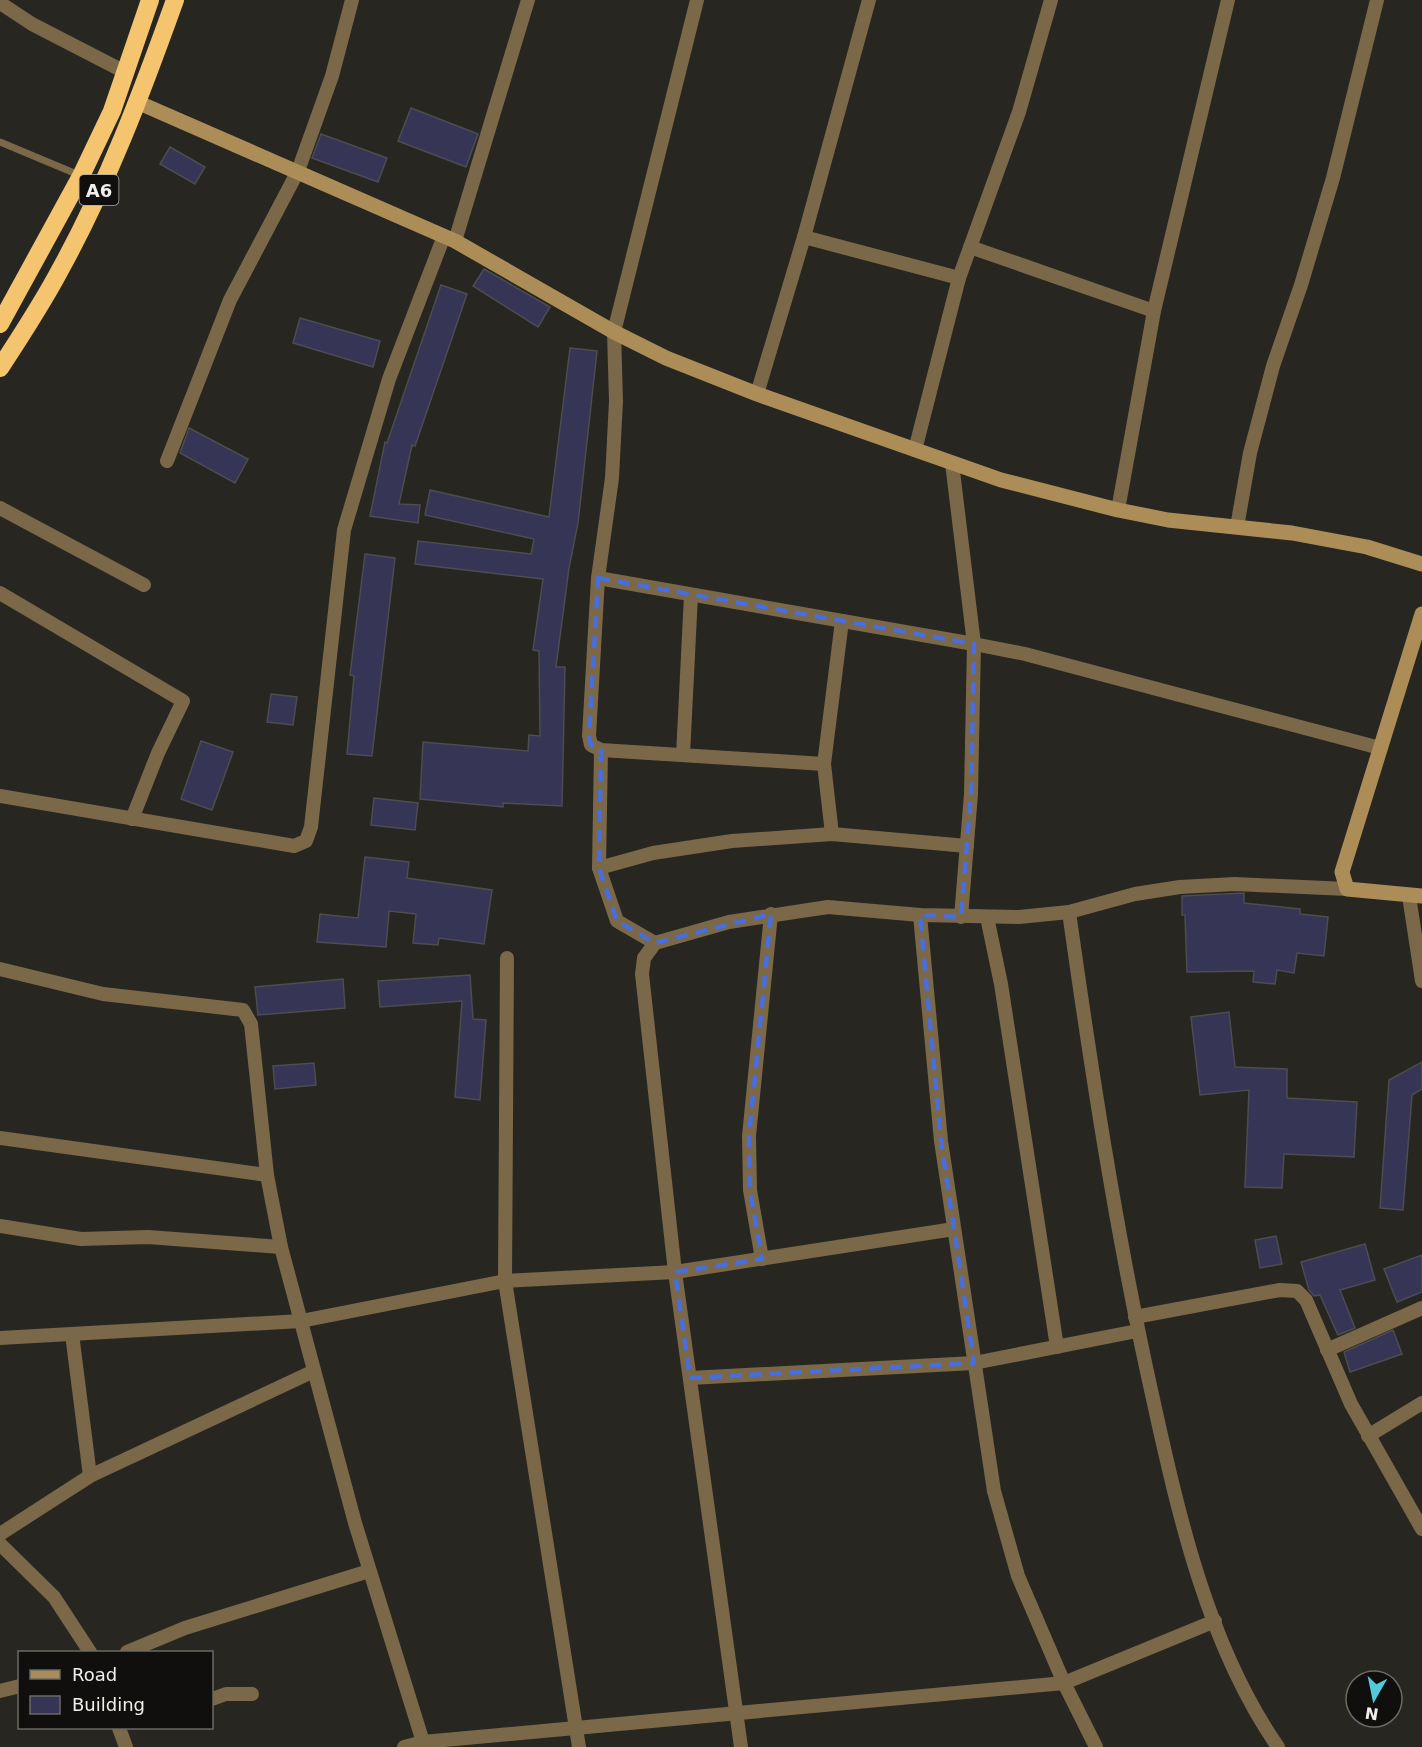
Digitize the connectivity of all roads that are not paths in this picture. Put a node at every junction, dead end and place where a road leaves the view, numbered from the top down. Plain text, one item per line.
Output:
1 (150, 0) edge
2 (175, 0) edge
3 (352, 0) edge
4 (528, 0) edge
5 (697, 0) edge
6 (869, 0) edge
7 (1052, 0) edge
8 (1228, 0) edge
9 (1377, 0) edge
10 (0, 3) edge
11 (126, 73) junction
12 (137, 102) junction
13 (0, 142) edge
14 (298, 171) junction
15 (81, 176) junction
16 (804, 237) junction
17 (450, 239) junction
18 (970, 247) junction
19 (959, 278) junction
20 (1154, 311) junction
21 (0, 324) edge
22 (614, 332) junction
23 (0, 368) edge
24 (757, 394) junction
25 (915, 450) junction
26 (167, 461) dead end
27 (952, 463) junction
28 (0, 508) edge
29 (1118, 510) junction
30 (1237, 527) junction
31 (1422, 564) edge
32 (597, 578) junction
33 (144, 585) dead end
34 (0, 593) edge
35 (691, 595) junction
36 (1422, 614) edge
37 (842, 621) junction
38 (974, 644) junction
39 (1380, 748) junction
40 (601, 750) junction
41 (683, 755) junction
42 (824, 765) junction
43 (0, 796) edge
44 (132, 819) junction
45 (832, 834) junction
46 (967, 846) junction
47 (599, 868) junction
48 (1347, 889) junction
49 (1415, 896) edge
50 (1069, 912) junction
51 (771, 914) junction
52 (920, 915) junction
53 (987, 916) junction
54 (961, 917) junction
55 (655, 944) junction
56 (507, 958) dead end
57 (0, 969) edge
58 (1422, 981) edge
59 (0, 1138) edge
60 (267, 1175) junction
61 (0, 1226) edge
62 (954, 1230) junction
63 (281, 1247) junction
64 (762, 1259) junction
65 (675, 1272) junction
66 (505, 1281) junction
67 (1422, 1308) edge
68 (301, 1321) junction
69 (1136, 1324) junction
70 (72, 1334) junction
71 (0, 1338) edge
72 (1057, 1347) junction
73 (1327, 1350) junction
74 (974, 1363) junction
75 (314, 1371) junction
76 (690, 1378) junction
77 (1422, 1403) edge
78 (1368, 1436) junction
79 (90, 1476) junction
80 (1422, 1529) edge
81 (0, 1534) edge
82 (0, 1544) edge
83 (369, 1570) junction
84 (1215, 1621) junction
85 (89, 1651) edge
86 (132, 1651) edge
87 (1064, 1683) junction
88 (18, 1686) edge
89 (0, 1691) edge
90 (252, 1694) dead end
91 (213, 1699) edge
92 (737, 1713) junction
93 (577, 1726) junction
94 (122, 1729) edge
95 (423, 1743) junction
96 (126, 1747) edge
97 (404, 1747) edge
98 (579, 1747) edge
99 (741, 1747) edge
100 (1095, 1747) edge
101 (1278, 1747) edge

1 - 11 highway, A6
2 - 12 highway, A6
3 - 14 street
4 - 17 street
5 - 22 street
6 - 16 street
7 - 18 street
8 - 20 street
9 - 30 street
10 - 11 street
11 - 15 highway, A6
12 - 14 street
12 - 23 highway, A6
13 - 15 lane
14 - 17 street
14 - 26 street
15 - 21 highway, A6
16 - 19 street
16 - 24 street
17 - 22 street
17 - 44 street
18 - 19 street
18 - 20 street
19 - 25 street
20 - 29 street
22 - 24 street
22 - 32 street
24 - 25 street
25 - 27 street
27 - 29 street
27 - 38 street
28 - 33 street
29 - 30 street
30 - 31 street
32 - 35 street
32 - 40 street
34 - 44 street
35 - 37 street
35 - 41 street
36 - 39 street
37 - 38 street
37 - 42 street
38 - 39 street
38 - 46 street
39 - 48 street
40 - 41 street
40 - 47 street
41 - 42 street
42 - 45 street
43 - 44 street
45 - 46 street
45 - 47 street
46 - 54 street
47 - 55 street
48 - 49 street
48 - 50 street
49 - 58 street
50 - 53 street
50 - 69 street
51 - 52 street
51 - 55 street
51 - 64 street
52 - 54 street
52 - 62 street
53 - 54 street
53 - 72 street
55 - 65 street
56 - 66 street
57 - 60 street
59 - 60 street
60 - 63 street
61 - 63 street
62 - 64 street
62 - 74 street
63 - 68 street
64 - 65 street
65 - 66 street
65 - 76 street
66 - 68 street
66 - 93 street
67 - 73 street
68 - 70 street
68 - 75 street
69 - 72 street
69 - 73 street
69 - 84 street
70 - 71 street
70 - 79 street
72 - 74 street
73 - 78 street
74 - 76 street
74 - 87 street
75 - 79 street
75 - 83 street
76 - 92 street
77 - 78 street
78 - 80 street
79 - 81 street
82 - 85 street
83 - 86 street
83 - 95 street
84 - 87 street
84 - 101 street
87 - 92 street
87 - 100 street
88 - 89 street
90 - 91 street
92 - 93 street
92 - 99 street
93 - 95 street
93 - 98 street
94 - 96 street
95 - 97 street

